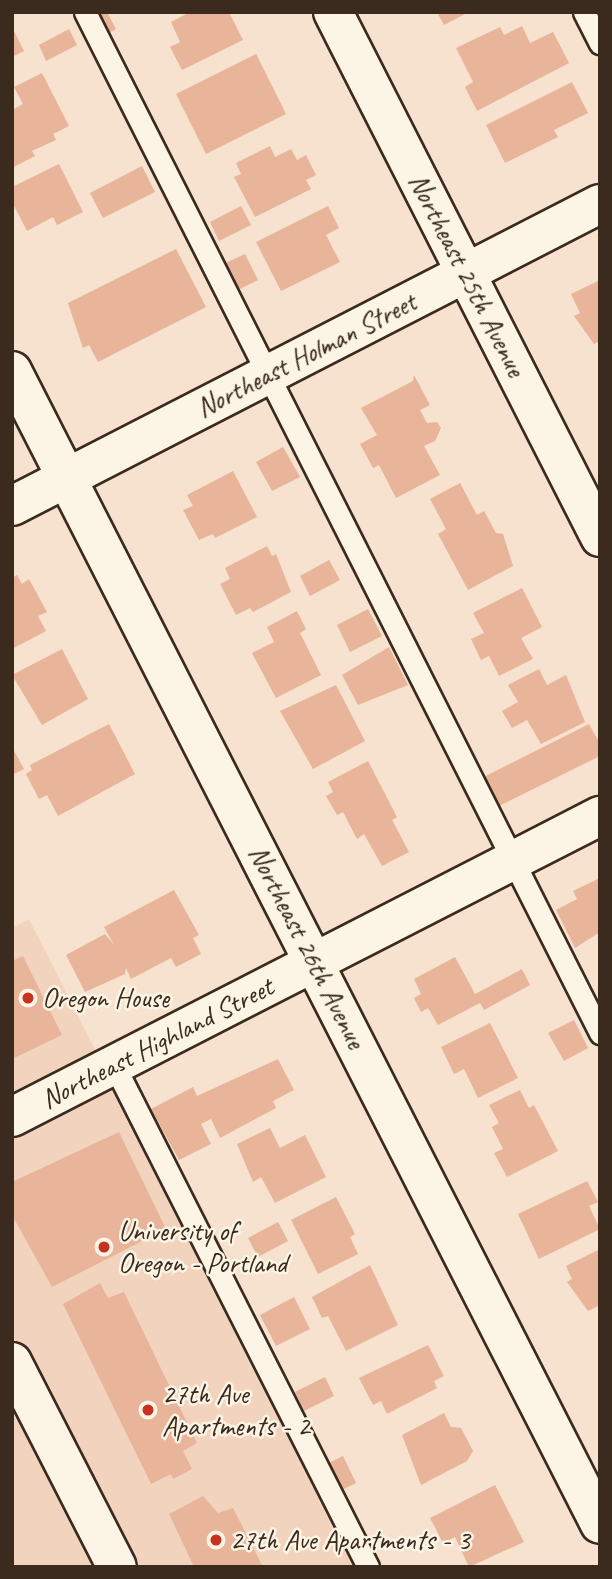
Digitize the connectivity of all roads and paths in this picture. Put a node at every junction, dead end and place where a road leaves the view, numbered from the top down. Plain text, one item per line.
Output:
1 (85, 12) edge
2 (333, 12) edge
3 (584, 12) edge
4 (600, 43) edge
5 (600, 204) edge
6 (466, 272) junction
7 (12, 371) edge
8 (267, 375) junction
9 (67, 477) junction
10 (12, 506) edge
11 (600, 537) edge
12 (600, 816) edge
13 (513, 861) junction
14 (315, 963) junction
15 (600, 1032) edge
16 (114, 1065) junction
17 (12, 1117) edge
18 (12, 1362) edge
19 (600, 1524) edge
20 (117, 1567) edge
21 (368, 1567) edge

1 - 8 lane
2 - 6 street, Northeast 25th Avenue
3 - 4 lane
5 - 6 street, Northeast Holman Street
6 - 8 street, Northeast Holman Street
6 - 11 street, Northeast 25th Avenue
7 - 9 street, Northeast 26th Avenue
8 - 9 street, Northeast Holman Street
8 - 13 lane
9 - 10 street, Northeast Holman Street
9 - 14 street, Northeast 26th Avenue
12 - 13 street, Northeast Highland Street
13 - 14 street, Northeast Highland Street
13 - 15 lane
14 - 16 street, Northeast Highland Street
14 - 19 street, Northeast 26th Avenue
16 - 17 street, Northeast Highland Street
16 - 21 lane
18 - 20 street

